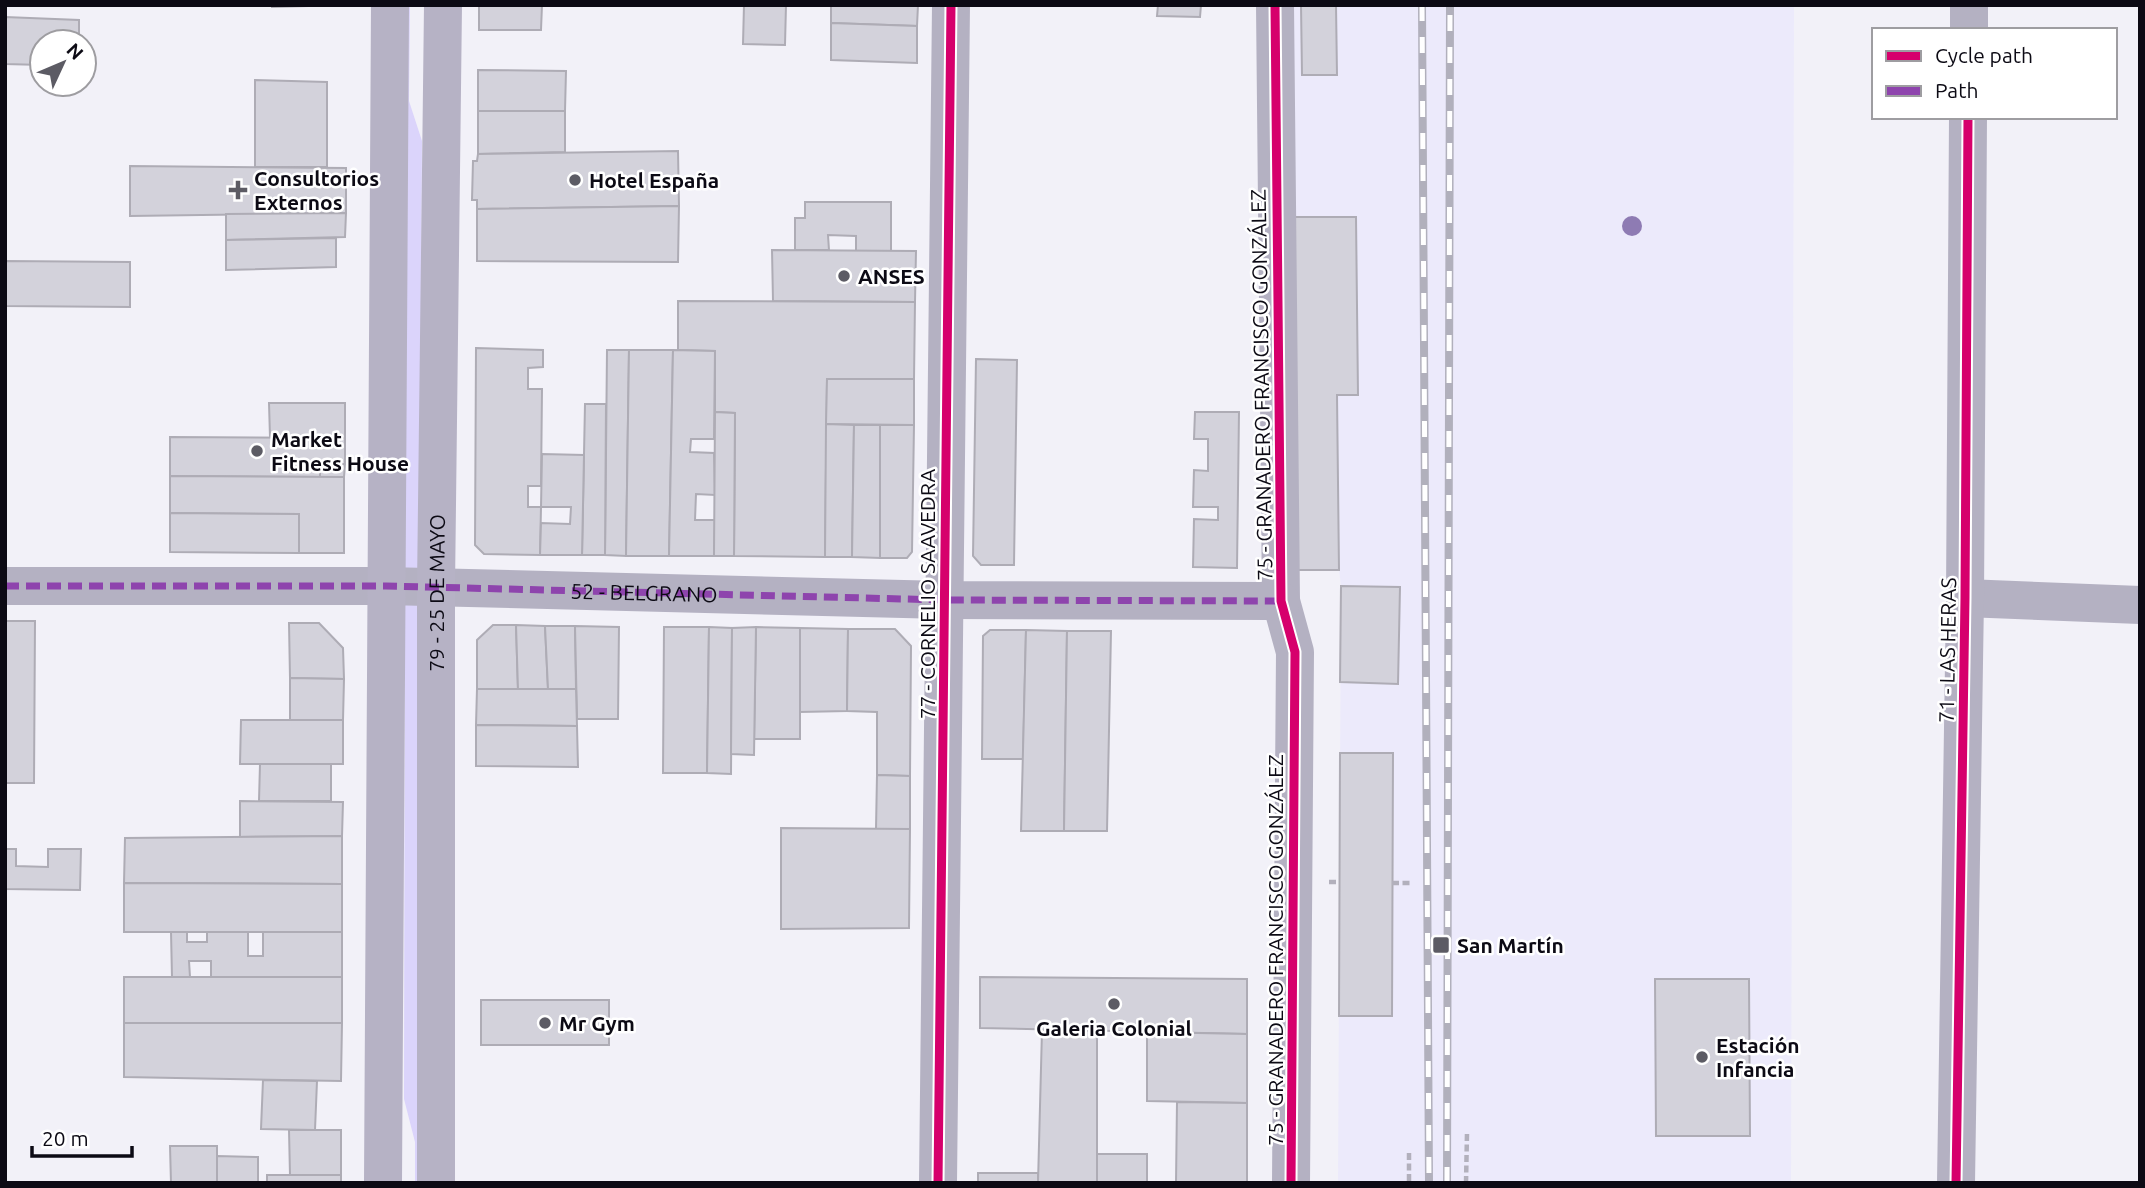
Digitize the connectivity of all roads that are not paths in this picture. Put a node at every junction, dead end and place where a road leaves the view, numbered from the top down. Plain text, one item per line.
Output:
1 (390, 5) edge
2 (443, 5) edge
3 (951, 5) edge
4 (1275, 5) edge
5 (1969, 5) edge
6 (1969, 28) edge
7 (1968, 119) edge
8 (5, 586) edge
9 (386, 586) junction
10 (436, 587) junction
11 (1965, 598) junction
12 (944, 600) junction
13 (1281, 601) junction
14 (2140, 605) edge
15 (383, 1183) edge
16 (436, 1183) edge
17 (938, 1183) edge
18 (1291, 1183) edge
19 (1956, 1183) edge

1 - 9 main road
2 - 10 main road, 79 - 25 DE MAYO
3 - 12 street, 77 - CORNELIO SAAVEDRA
4 - 13 street, 75 - GRANADERO FRANCISCO GONZÁLEZ
5 - 6 street
7 - 11 street, 71 - LAS HERAS
8 - 9 street, 52 - BELGRANO
9 - 10 street, 52 - BELGRANO
9 - 15 main road
10 - 12 street, 52 - BELGRANO
10 - 16 main road, 79 - 25 DE MAYO
11 - 14 street
11 - 19 street, 71 - LAS HERAS
12 - 13 street, 52 - BELGRANO
12 - 17 street, 77 - CORNELIO SAAVEDRA
13 - 18 street, 75 - GRANADERO FRANCISCO GONZÁLEZ

